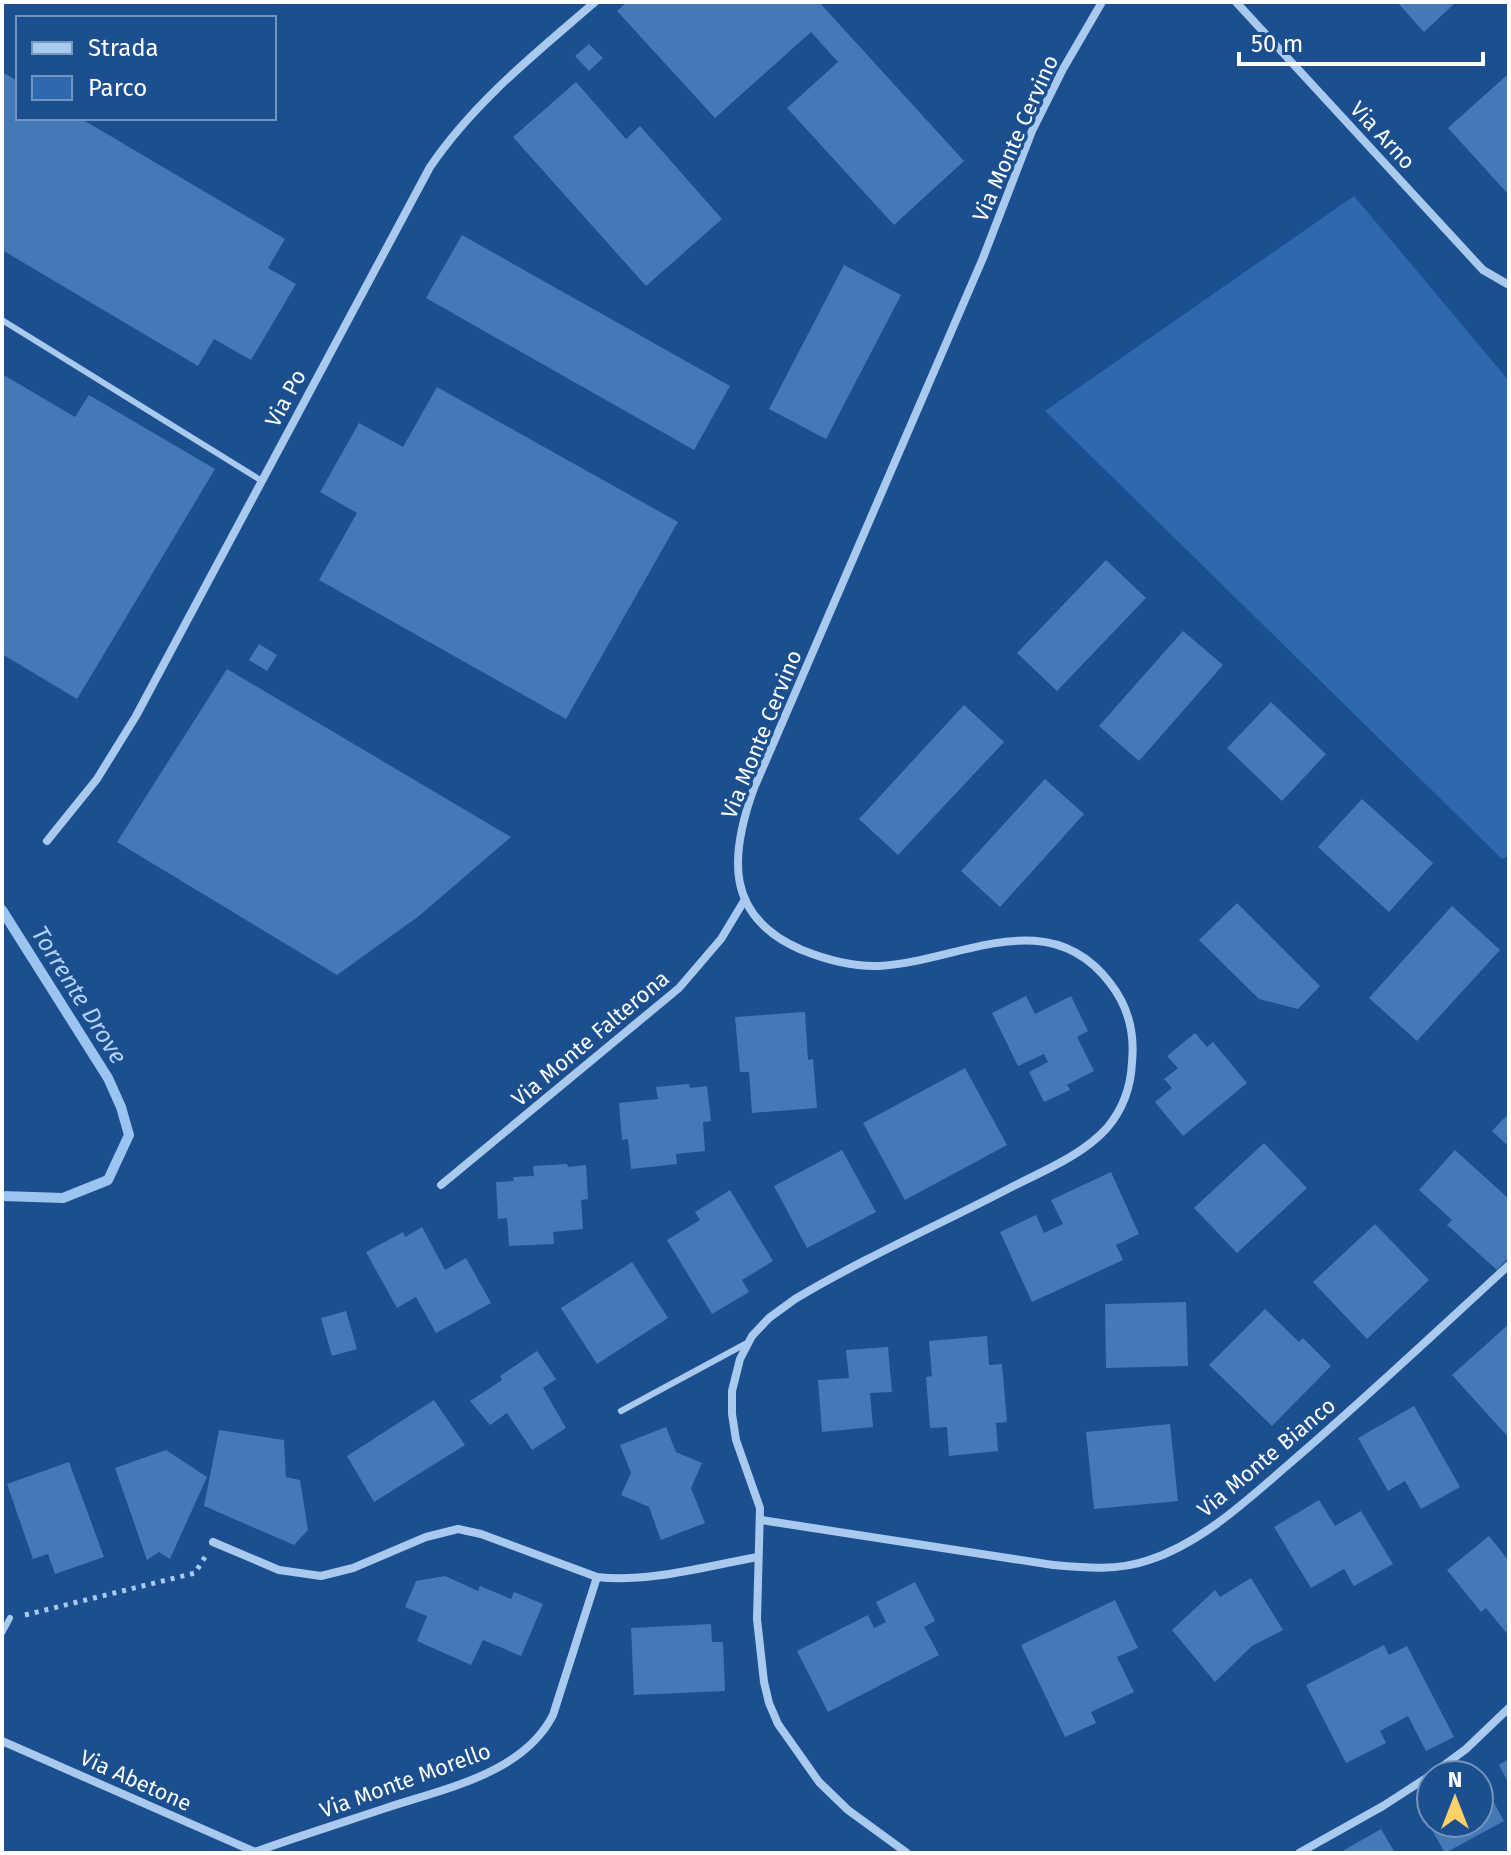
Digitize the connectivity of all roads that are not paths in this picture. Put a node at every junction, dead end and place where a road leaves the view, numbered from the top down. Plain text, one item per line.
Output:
1 (595, 2) edge
2 (1102, 2) edge
3 (1236, 2) edge
4 (1509, 285) edge
5 (2, 320) edge
6 (262, 481) junction
7 (47, 841) dead end
8 (744, 901) junction
9 (441, 1185) dead end
10 (1509, 1265) edge
11 (747, 1343) junction
12 (621, 1411) dead end
13 (761, 1520) junction
14 (213, 1542) road end
15 (758, 1557) junction
16 (597, 1577) junction
17 (10, 1618) road end
18 (2, 1633) edge
19 (1509, 1708) edge
20 (2, 1741) edge
21 (1453, 1759) edge
22 (1415, 1785) edge
23 (254, 1852) edge
24 (907, 1853) edge
25 (1299, 1853) edge

1 - 6 street, Via Po
2 - 8 street, Via Monte Cervino
3 - 4 street, Via Arno
5 - 6 lane
6 - 7 street, Via Po
8 - 9 street, Via Monte Falterona
8 - 11 street
10 - 13 street, Via Monte Bianco
11 - 12 lane
11 - 13 street
13 - 15 street
14 - 16 street
15 - 16 street
15 - 24 street
16 - 23 street, Via Monte Morello
17 - 18 lane
19 - 21 street
20 - 23 street, Via Abetone
22 - 25 street

